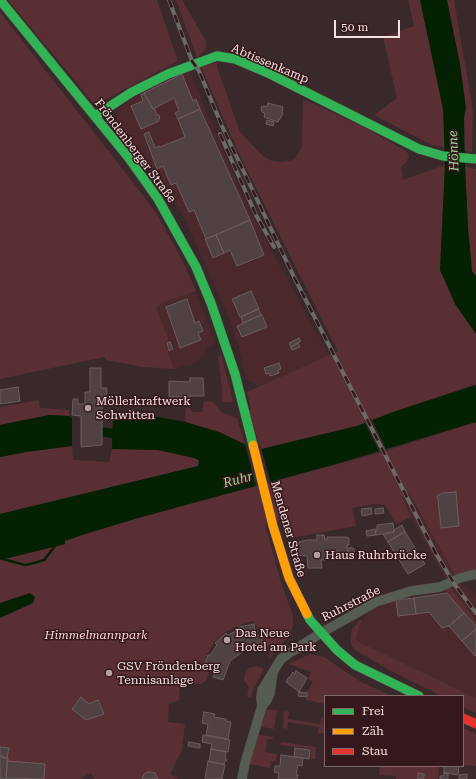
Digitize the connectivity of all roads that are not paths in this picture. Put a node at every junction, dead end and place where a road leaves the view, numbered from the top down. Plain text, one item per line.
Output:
1 (0, 0) edge
2 (95, 116) junction
3 (472, 158) edge
4 (260, 474) joint
5 (476, 574) edge
6 (321, 633) junction
7 (416, 695) edge
8 (464, 718) edge
9 (476, 724) edge
10 (242, 779) edge

1 - 2 main road, Fröndenberger Straße
2 - 3 main road, Abtissenkamp
2 - 4 main road, Fröndenberger Straße
4 - 6 main road, Mendener Straße
5 - 6 street, Ruhrstraße
6 - 7 main road, Mendener Straße
6 - 10 street, Ruhrstraße
8 - 9 main road

